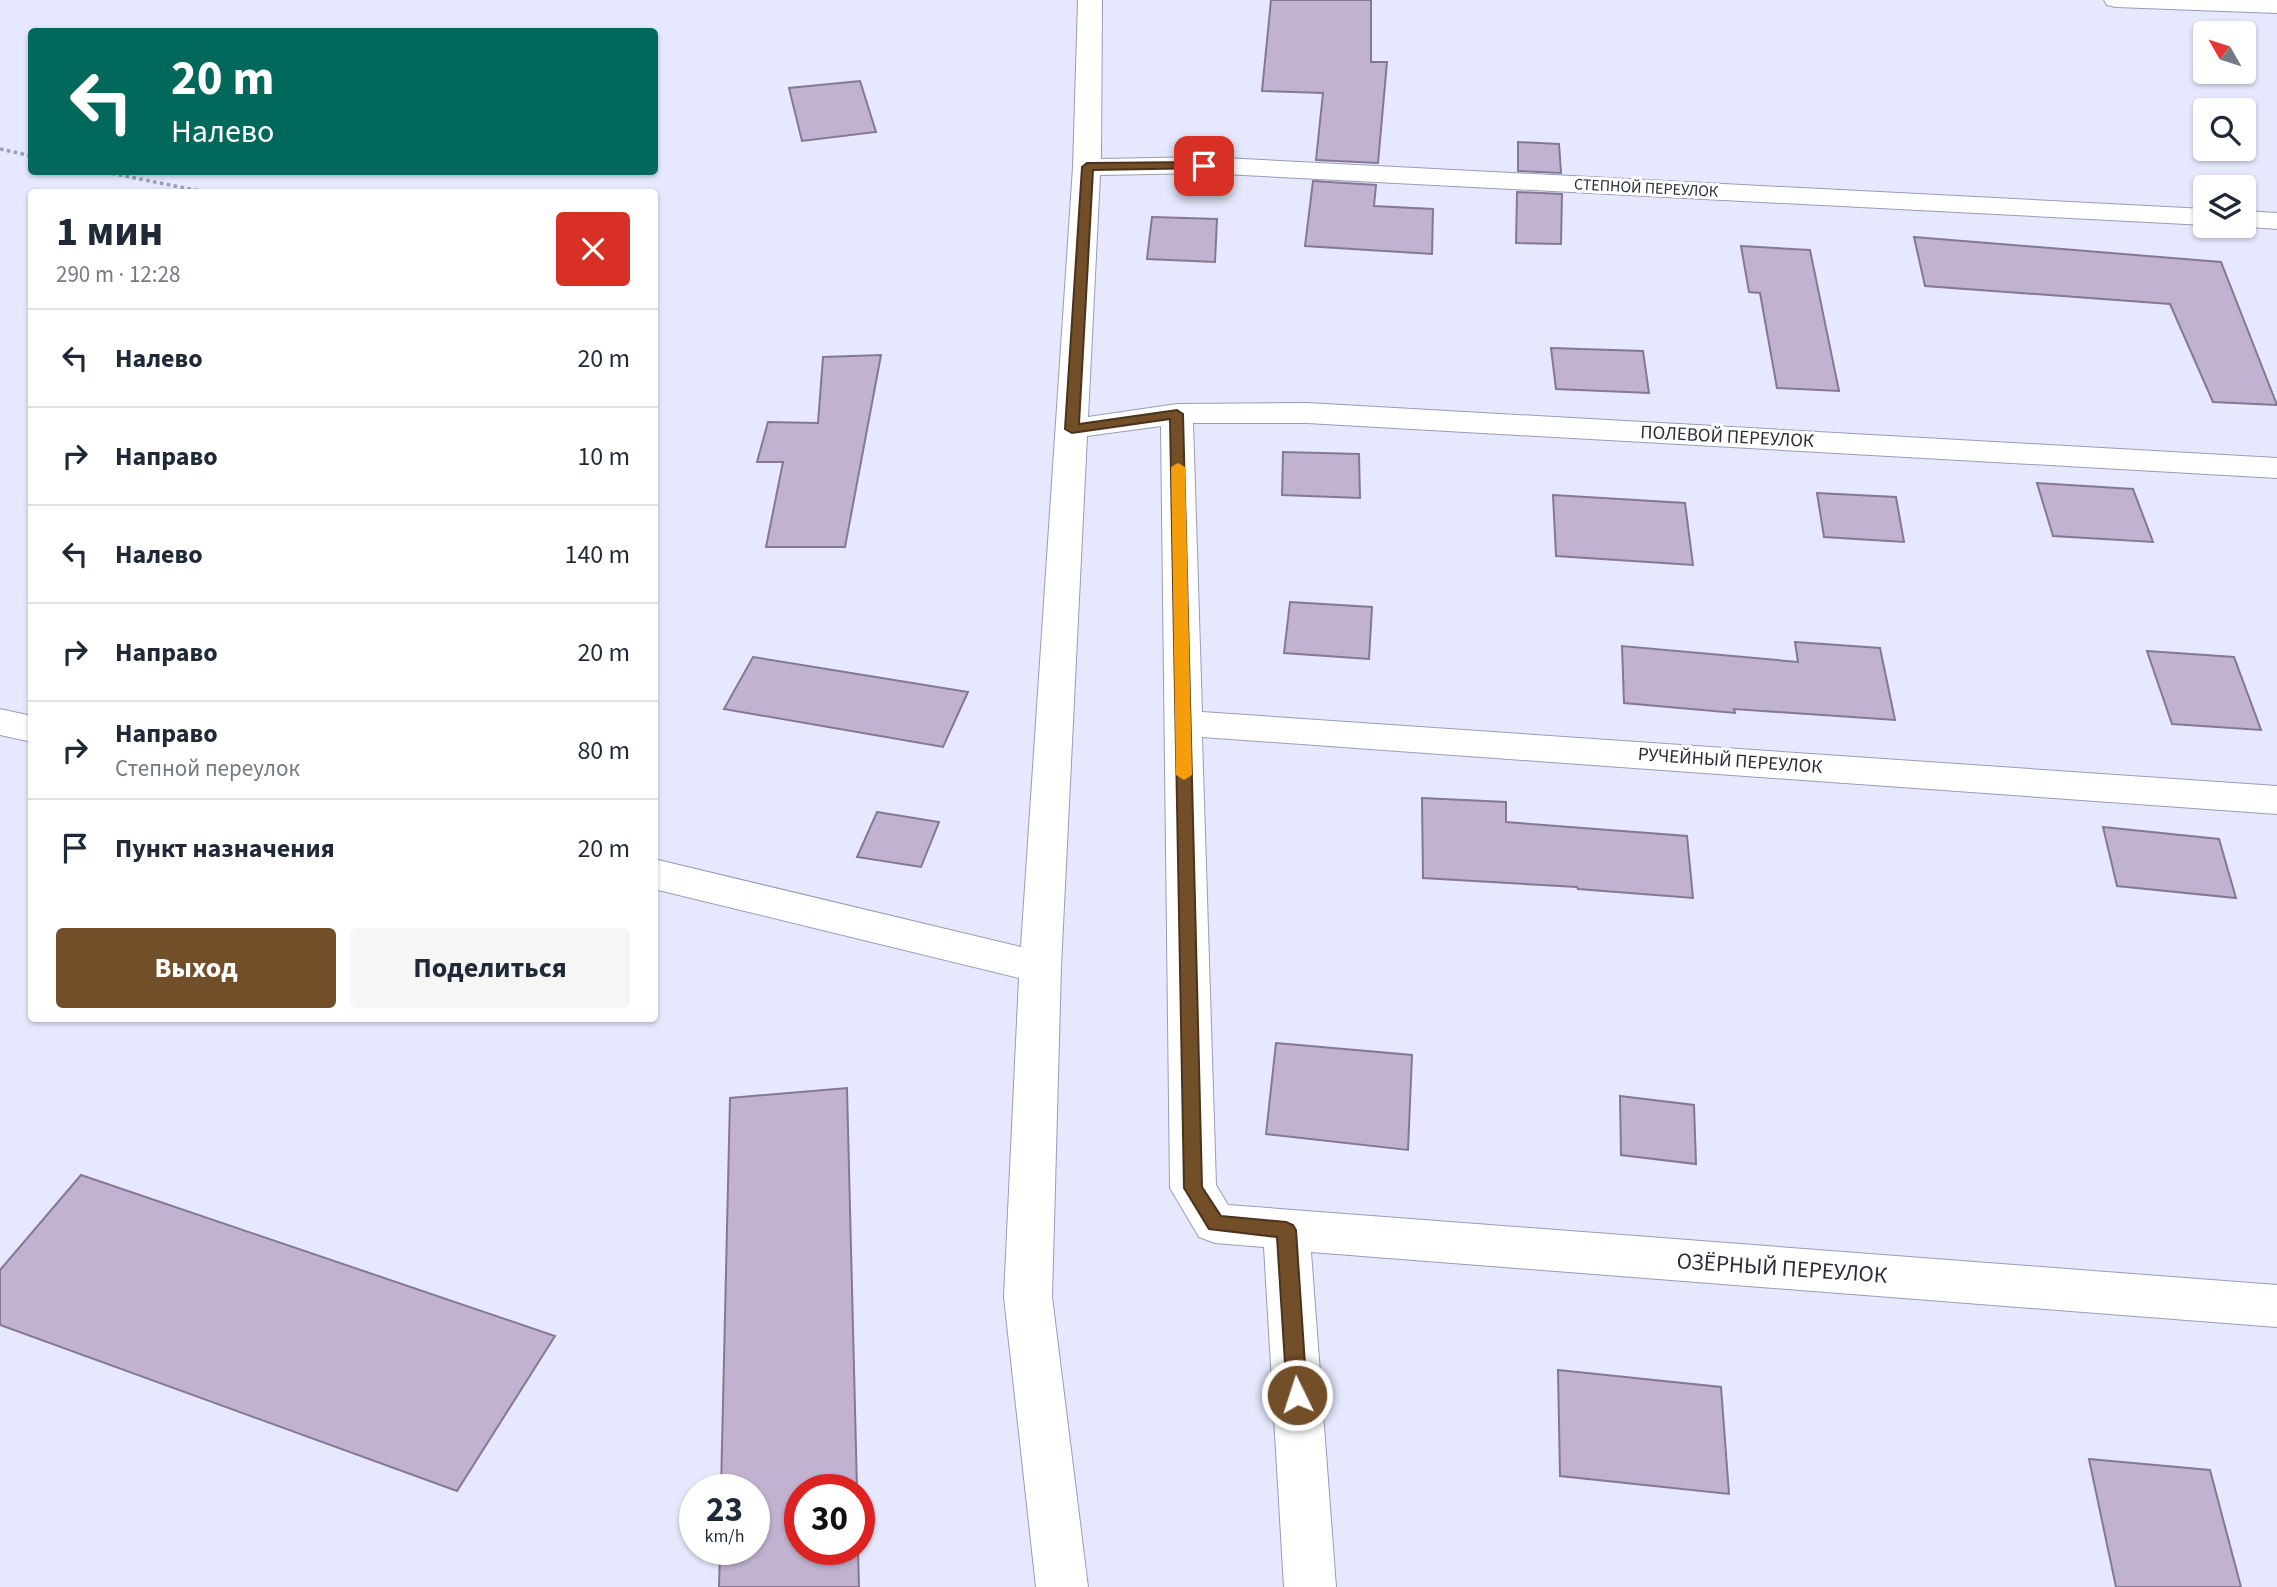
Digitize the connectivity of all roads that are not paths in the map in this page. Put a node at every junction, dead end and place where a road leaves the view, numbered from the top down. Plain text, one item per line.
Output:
1 (1090, 0) edge
2 (2116, 0) edge
3 (2277, 6) edge
4 (1087, 167) junction
5 (2193, 216) edge
6 (2256, 219) edge
7 (2277, 220) edge
8 (1177, 414) junction
9 (1072, 429) junction
10 (2277, 468) edge
11 (0, 722) edge
12 (1183, 723) junction
13 (28, 728) edge
14 (2277, 800) edge
15 (658, 875) edge
16 (1040, 967) junction
17 (1286, 1230) junction
18 (2277, 1306) edge
19 (1062, 1587) edge
20 (1310, 1587) edge

1 - 4 street
2 - 3 street
4 - 5 street, СТЕПНОЙ ПЕРЕУЛОК
4 - 9 street
6 - 7 street
8 - 9 street, ПОЛЕВОЙ ПЕРЕУЛОК
8 - 10 street, ПОЛЕВОЙ ПЕРЕУЛОК
8 - 12 street
9 - 16 street
11 - 13 street
12 - 14 street, РУЧЕЙНЫЙ ПЕРЕУЛОК
12 - 17 street, ОЗЁРНЫЙ ПЕРЕУЛОК
15 - 16 street
16 - 19 street
17 - 18 street, ОЗЁРНЫЙ ПЕРЕУЛОК
17 - 20 street

